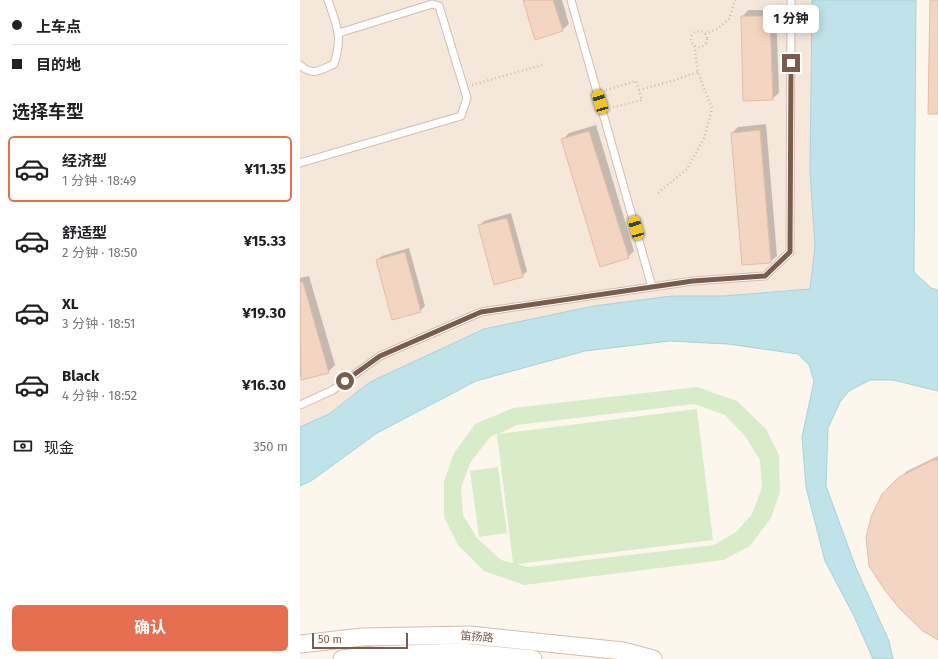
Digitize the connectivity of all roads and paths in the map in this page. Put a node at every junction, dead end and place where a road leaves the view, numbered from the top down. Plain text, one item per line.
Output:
1 (328, 0) edge
2 (571, 0) edge
3 (735, 0) edge
4 (791, 0) edge
5 (339, 33) junction
6 (705, 34) junction
7 (694, 44) junction
8 (545, 64) dead end
9 (300, 65) edge
10 (698, 72) junction
11 (464, 87) junction
12 (639, 90) junction
13 (597, 92) junction
14 (602, 111) junction
15 (300, 163) edge
16 (658, 193) dead end
17 (652, 287) junction
18 (300, 406) edge
19 (300, 644) edge
20 (342, 659) edge
21 (532, 659) edge
22 (653, 659) edge

1 - 5 lane
2 - 13 lane
3 - 6 path
4 - 17 lane
5 - 9 lane
5 - 11 lane
6 - 7 path
6 - 7 path
7 - 10 path
8 - 11 path
10 - 12 path
10 - 16 path
11 - 15 lane
12 - 13 path
12 - 14 path
13 - 14 lane
14 - 17 lane
17 - 18 lane
19 - 22 street, 笛扬路
20 - 21 street, 笛扬路

